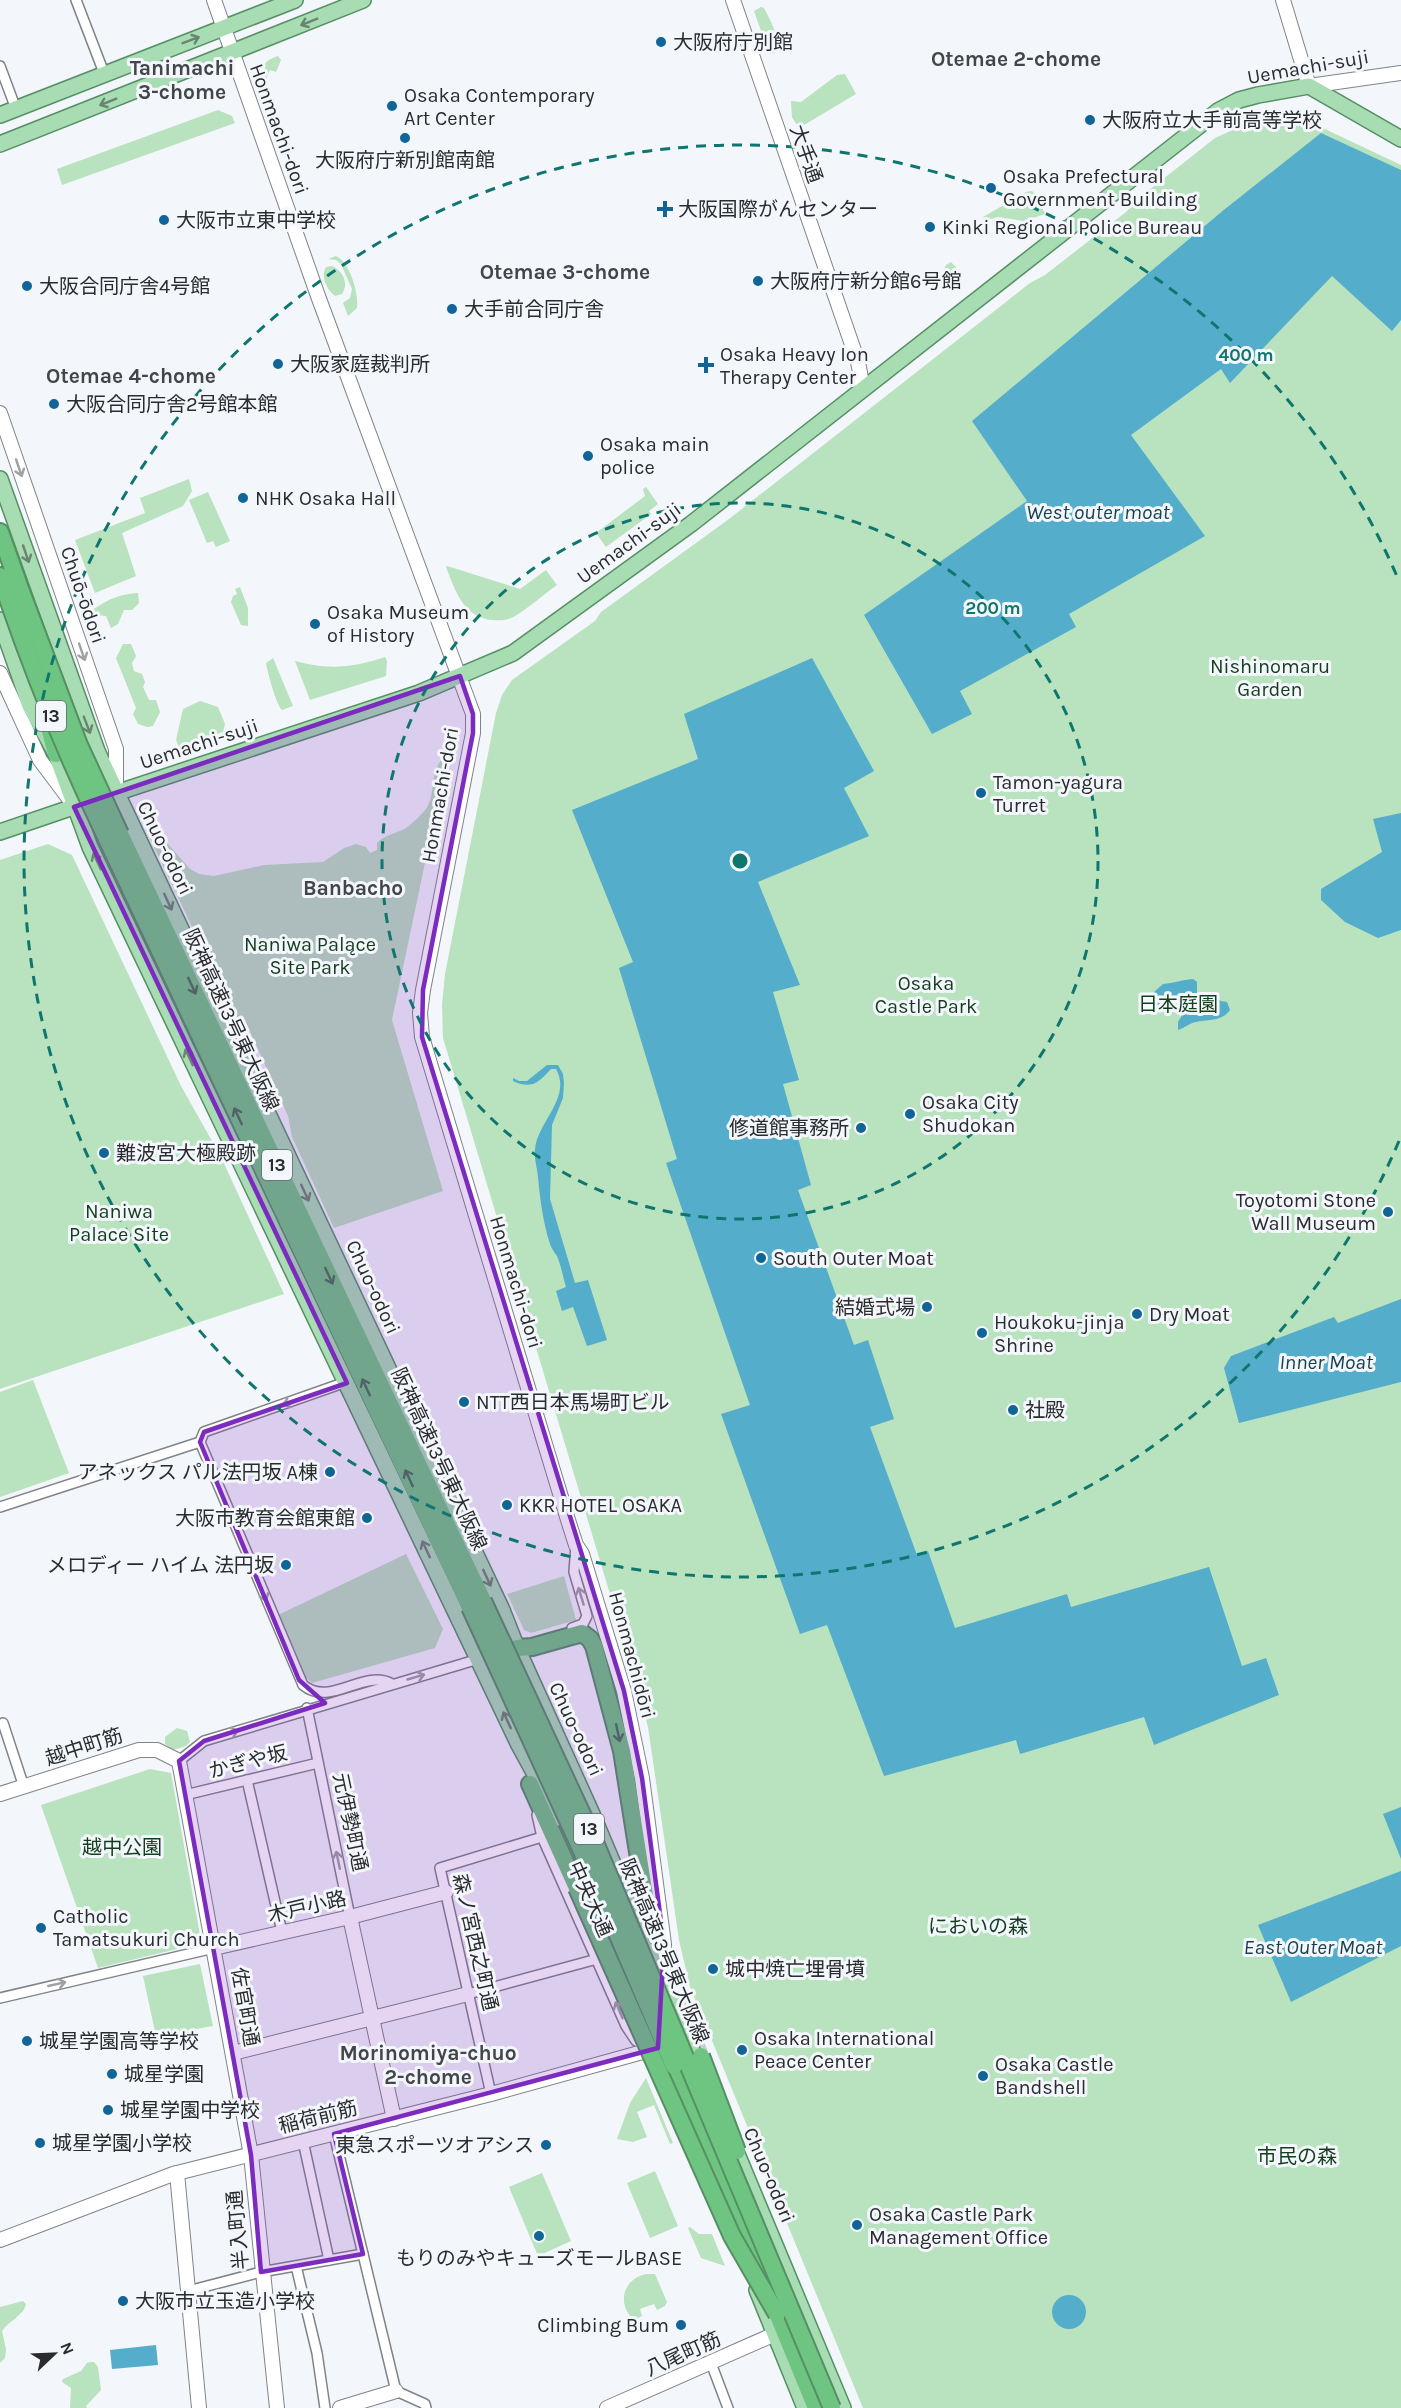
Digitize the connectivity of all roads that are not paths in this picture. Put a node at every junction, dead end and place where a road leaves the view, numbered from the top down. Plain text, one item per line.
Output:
1 (76, 0) edge
2 (214, 0) edge
3 (295, 0) edge
4 (363, 0) edge
5 (733, 0) edge
6 (1283, 0) edge
7 (223, 28) junction
8 (231, 53) junction
9 (0, 66) edge
10 (104, 73) junction
11 (1401, 73) edge
12 (1309, 86) junction
13 (16, 109) junction
14 (0, 115) edge
15 (1401, 139) edge
16 (0, 144) edge
17 (863, 389) junction
18 (0, 412) edge
19 (0, 479) edge
20 (0, 532) edge
21 (0, 576) edge
22 (0, 587) edge
23 (0, 620) edge
24 (17, 651) junction
25 (0, 673) edge
26 (460, 676) junction
27 (56, 754) joint
28 (116, 793) junction
29 (74, 807) junction
30 (0, 832) edge
31 (142, 898) junction
32 (346, 1382) junction
33 (200, 1442) junction
34 (0, 1507) edge
35 (576, 1545) junction
36 (517, 1648) junction
37 (478, 1659) junction
38 (392, 1684) junction
39 (307, 1708) junction
40 (3, 1723) dead end
41 (519, 1745) junction
42 (179, 1761) junction
43 (318, 1763) junction
44 (247, 1780) junction
45 (530, 1784) junction
46 (24, 1787) junction
47 (0, 1794) edge
48 (185, 1795) junction
49 (542, 1837) junction
50 (446, 1892) junction
51 (350, 1917) junction
52 (282, 1932) junction
53 (656, 1938) tunnel mouth
54 (214, 1947) junction
55 (597, 1959) junction
56 (663, 1980) junction
57 (468, 1994) junction
58 (0, 1998) edge
59 (372, 2019) junction
60 (686, 2040) junction
61 (658, 2048) junction
62 (233, 2053) junction
63 (701, 2056) tunnel mouth
64 (491, 2094) junction
65 (394, 2119) junction
66 (334, 2134) junction
67 (303, 2141) junction
68 (250, 2155) junction
69 (177, 2173) junction
70 (0, 2240) edge
71 (363, 2254) junction
72 (329, 2260) junction
73 (296, 2266) junction
74 (261, 2272) junction
75 (188, 2291) junction
76 (784, 2311) junction
77 (775, 2334) junction
78 (711, 2363) junction
79 (396, 2391) junction
80 (199, 2408) edge
81 (277, 2408) edge
82 (325, 2408) edge
83 (340, 2408) edge
84 (426, 2408) edge
85 (607, 2408) edge
86 (728, 2408) edge
87 (805, 2408) edge
88 (816, 2408) edge
89 (832, 2408) edge
90 (843, 2408) edge

1 - 10 street
2 - 7 street, Honmachi-dori
3 - 7 main road
4 -> 8 main road
5 - 17 street, 大手通
6 - 12 street
7 - 8 street, Honmachi-dori
10 -> 7 main road
8 -> 16 main road
8 - 26 street, Honmachi-dori
9 - 13 street
10 - 13 main road
11 - 12 street, Uemachi-suji
12 - 15 main road
12 - 17 main road, Uemachi-suji
13 - 14 main road
17 - 26 main road, Uemachi-suji
18 -> 28 street, Chuō-ōdori
19 -> 28 main road, Chuo-odori
20 - 31 highway, 阪神高速13号東大阪線 / 13, bridge
21 - 31 highway, 阪神高速13号東大阪線 / 13, bridge
22 - 24 highway, bridge
23 - 24 main road
24 - 27 highway
25 - 29 street
26 - 28 main road, Uemachi-suji
26 - 35 street, Honmachi-dori
27 - 29 main road
28 - 29 main road, Uemachi-suji
28 -> 36 main road, Chuo-odori
29 - 30 main road, Uemachi-suji
32 -> 29 main road
31 - 76 highway, 阪神高速13号東大阪線 / 13, bridge
32 -> 33 street
37 -> 32 main road
33 - 34 street
33 -> 38 street
36 -> 35 street
35 - 56 street, Honmachidōri
36 - 37 street
36 -> 53 highway
36 - 56 main road, Chuo-odori
38 -> 37 street
41 -> 37 main road
38 - 39 street
42 -> 39 street
39 - 43 street, 元伊勢町通
40 - 46 street
41 - 45 street, 中央大通
41 - 61 main road
42 - 46 street, 越中町筋
42 - 48 street, 佐官町通
43 - 44 street, かぎや坂
51 -> 43 street, 元伊勢町通
44 - 48 street, かぎや坂
44 - 52 street
45 - 49 street, 中央大通
45 - 76 highway, bridge
46 - 47 street, 越中町筋
48 - 54 street, 佐官町通
49 - 50 street, 森ノ宮西之町通
49 - 55 street, 中央大通
50 - 51 street, 木戸小路
50 - 57 street, 森ノ宮西之町通
51 - 52 street, 木戸小路
51 - 59 street, 元伊勢町通
52 - 54 street, 木戸小路
58 -> 54 street, 木戸小路
54 - 62 street, 佐官町通
55 - 57 street
61 -> 55 street, 中央大通
56 - 60 main road, Chuo-odori
56 - 61 street, Honmachidōri
57 - 59 street
57 - 64 street, 森ノ宮西之町通
59 - 62 street
59 - 65 street, 元伊勢町通
60 - 61 street, 稲荷前筋
60 - 90 main road, Chuo-odori
61 - 64 street, 稲荷前筋
61 - 77 main road
62 - 68 street, 佐官町通
63 - 76 highway, bridge
64 - 65 street, 稲荷前筋
65 - 66 street, 稲荷前筋
66 - 67 street, 稲荷前筋
66 - 71 street
67 - 68 street, 稲荷前筋
67 - 72 street
68 - 69 street, 稲荷前筋
68 - 74 street, 半入町通
69 - 70 street, 稲荷前筋
69 - 75 street
71 - 72 street
71 - 79 street
72 - 73 street
73 - 74 street
73 - 82 street
74 - 75 street
74 - 81 street, 半入町通
75 - 80 street
76 - 88 highway, 阪神高速13号東大阪線 / 13
76 - 89 highway, 阪神高速13号東大阪線 / 13, bridge
77 - 78 street, 八尾町筋
77 - 87 main road
78 - 85 street, 八尾町筋
78 - 86 street
79 - 83 street
79 - 84 street

